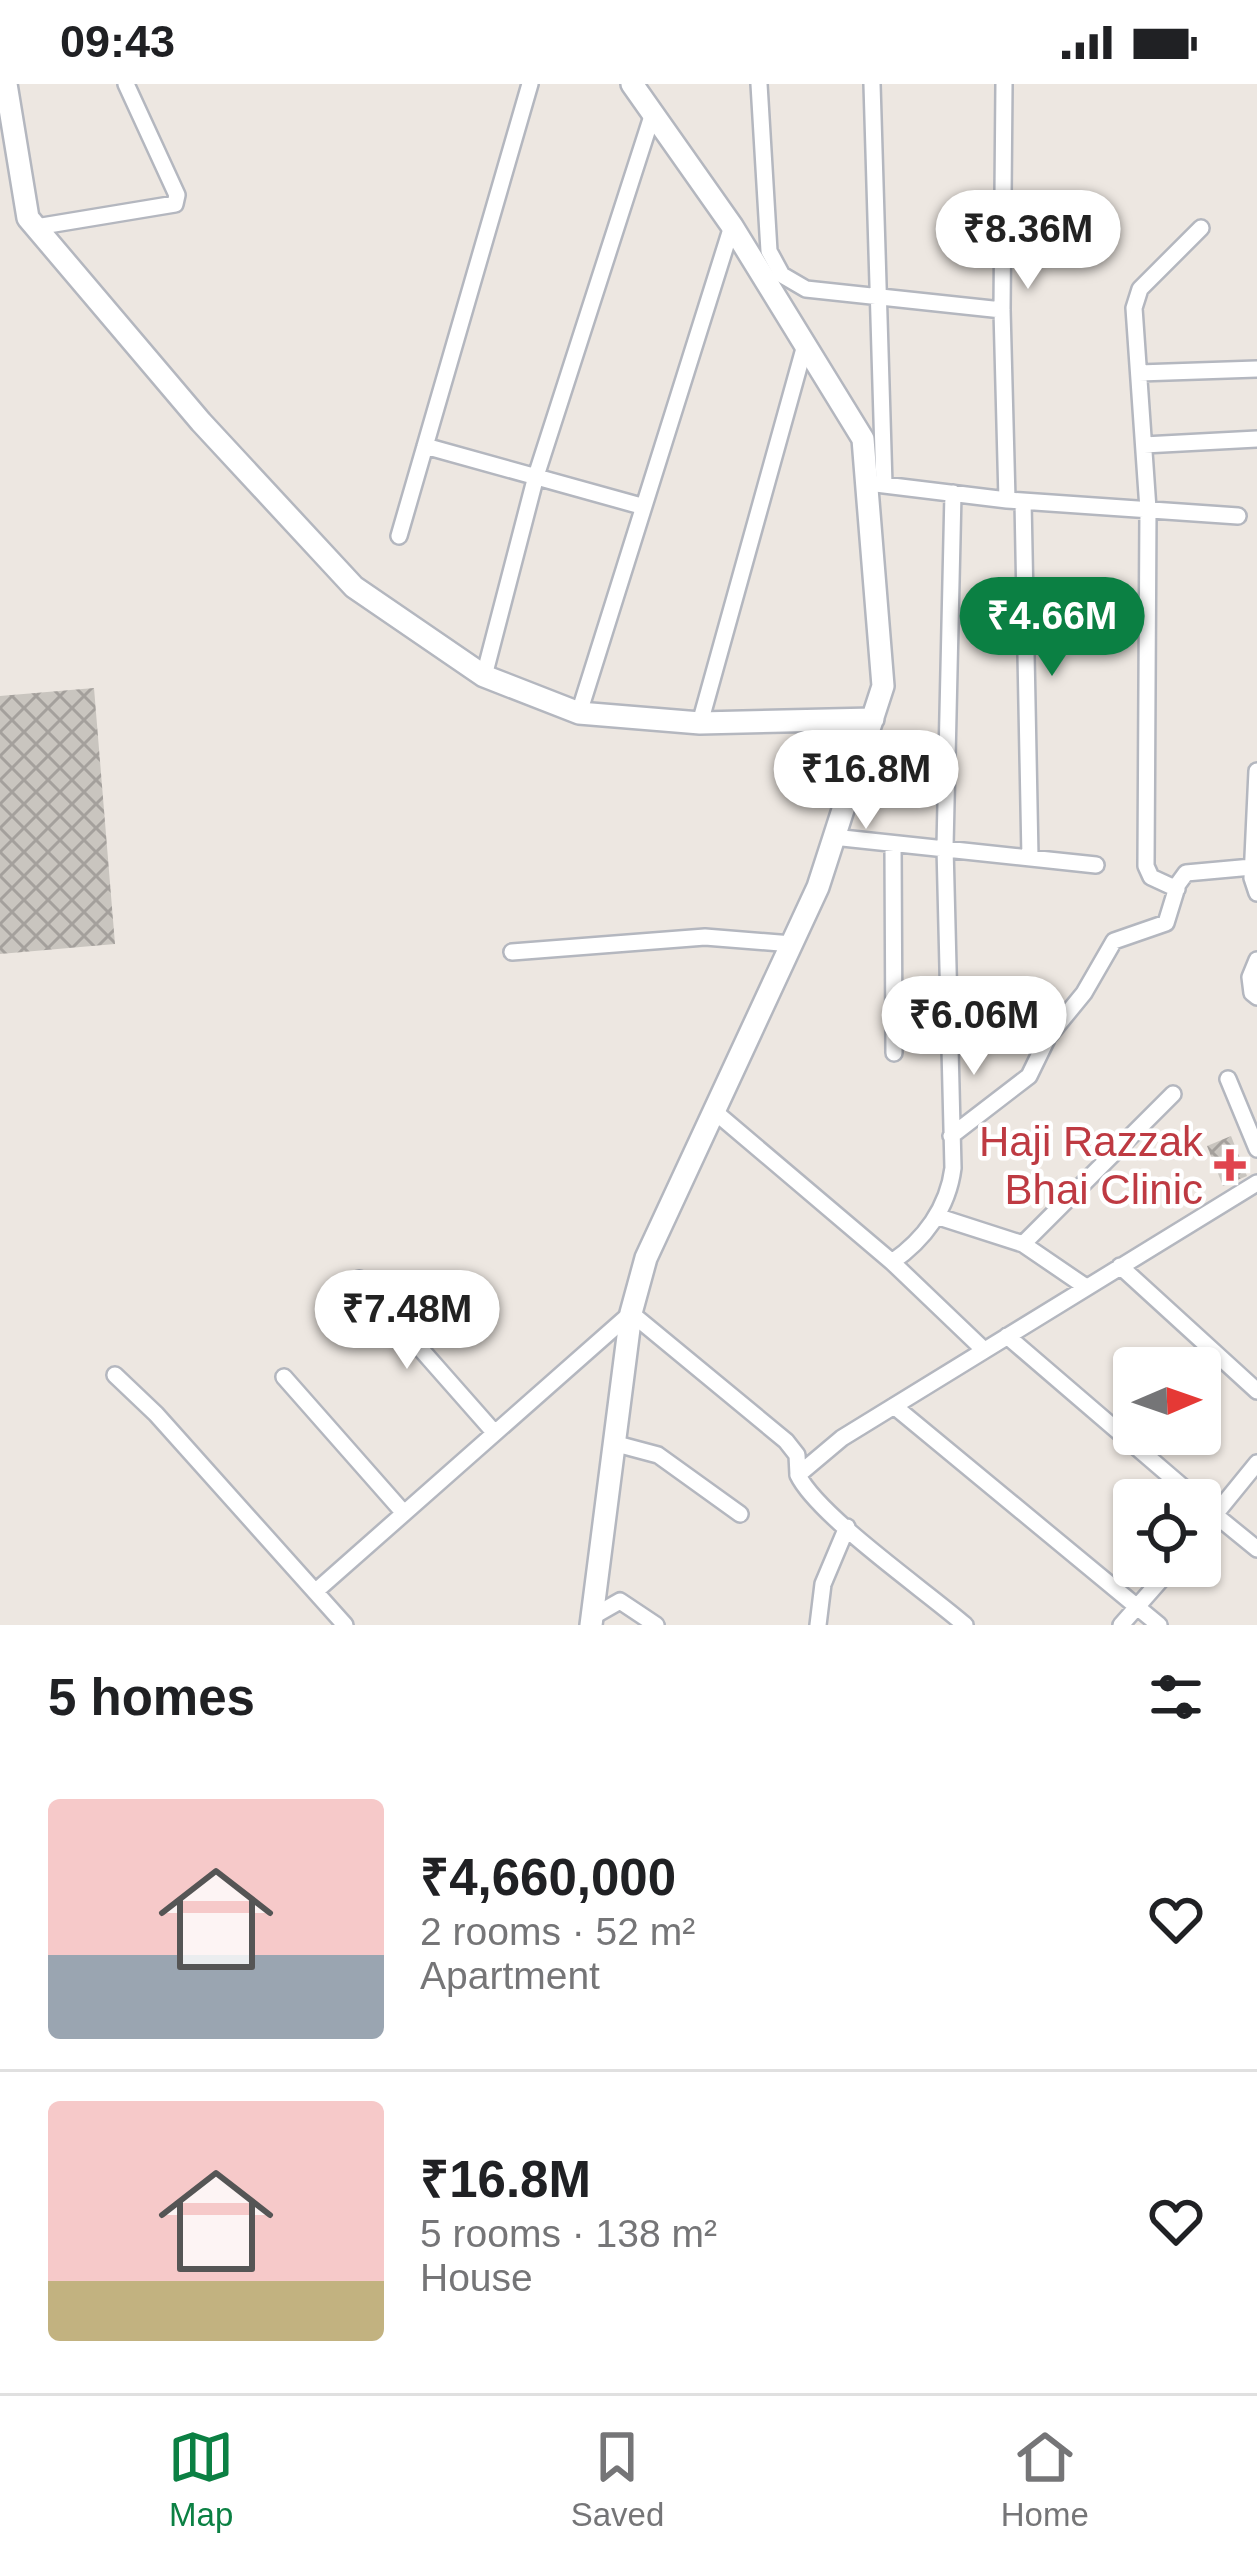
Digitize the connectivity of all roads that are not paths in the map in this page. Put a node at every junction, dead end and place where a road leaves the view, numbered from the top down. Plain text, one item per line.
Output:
1 (6, 84) edge
2 (126, 84) edge
3 (530, 84) edge
4 (632, 84) edge
5 (758, 84) edge
6 (872, 84) edge
7 (1004, 84) edge
8 (653, 113) junction
9 (731, 226) junction
10 (36, 227) junction
11 (1201, 228) dead end
12 (876, 296) junction
13 (1002, 310) junction
14 (805, 345) junction
15 (1257, 369) edge
16 (1138, 373) junction
17 (1257, 439) edge
18 (1144, 445) junction
19 (425, 446) junction
20 (536, 476) junction
21 (875, 484) junction
22 (953, 494) junction
23 (1015, 500) junction
24 (641, 506) junction
25 (1148, 509) junction
26 (1238, 516) dead end
27 (399, 536) dead end
28 (484, 676) junction
29 (579, 713) junction
30 (873, 719) junction
31 (700, 723) junction
32 (1257, 771) edge
33 (833, 837) junction
34 (893, 844) junction
35 (945, 847) junction
36 (1030, 857) junction
37 (1096, 865) dead end
38 (1252, 867) junction
39 (1177, 889) junction
40 (1257, 893) edge
41 (792, 944) junction
42 (512, 952) dead end
43 (1257, 960) edge
44 (1257, 997) edge
45 (894, 1053) dead end
46 (1228, 1079) dead end
47 (1173, 1094) dead end
48 (714, 1111) junction
49 (951, 1136) junction
50 (1257, 1149) edge
51 (1257, 1183) edge
52 (936, 1216) junction
53 (1022, 1244) junction
54 (892, 1262) junction
55 (1120, 1266) junction
56 (359, 1279) dead end
57 (1086, 1287) junction
58 (632, 1313) junction
59 (1007, 1336) junction
60 (984, 1350) junction
61 (115, 1375) dead end
62 (284, 1378) dead end
63 (1257, 1390) edge
64 (894, 1406) junction
65 (493, 1432) junction
66 (613, 1443) junction
67 (1257, 1463) edge
68 (798, 1475) junction
69 (1173, 1479) edge
70 (1221, 1507) edge
71 (403, 1512) junction
72 (740, 1514) dead end
73 (1221, 1519) edge
74 (847, 1527) junction
75 (1257, 1549) edge
76 (1155, 1587) edge
77 (316, 1591) junction
78 (1138, 1606) junction
79 (591, 1621) edge
80 (345, 1625) edge
81 (656, 1625) edge
82 (818, 1625) edge
83 (965, 1625) edge
84 (1121, 1625) edge
85 (1159, 1625) edge

1 - 10 street
2 - 10 street
3 - 19 street
4 - 8 street
5 - 12 street
6 - 12 street
7 - 13 street
8 - 9 street
8 - 20 street
9 - 14 street
9 - 24 street
10 - 28 street
11 - 16 street
12 - 13 street
12 - 21 street
13 - 23 street
14 - 21 street
14 - 31 street
15 - 16 street
16 - 18 street
17 - 18 street
18 - 25 street
19 - 20 street
19 - 27 street
20 - 24 street
20 - 28 street
21 - 22 street
21 - 30 street
22 - 23 street
22 - 35 street
23 - 25 street
23 - 36 street
24 - 29 street
25 - 26 street
25 - 39 street
28 - 29 street
29 - 31 street
30 - 31 street
30 - 33 street
32 - 38 street
33 - 34 street
33 - 41 street
34 - 35 street
34 - 45 street
35 - 36 street
35 - 49 street
36 - 37 street
38 - 39 street
38 - 40 street
39 - 49 street
41 - 42 street
41 - 48 street
43 - 44 street
46 - 50 street
47 - 53 street
48 - 54 street
48 - 58 street
49 - 52 street
51 - 55 street
52 - 53 street
52 - 54 street
53 - 57 street
54 - 60 street
55 - 57 street
55 - 63 street
56 - 65 street
57 - 59 street
58 - 65 street
58 - 66 street
58 - 68 street
59 - 60 street
59 - 69 street
60 - 64 street
61 - 77 street
62 - 71 street
64 - 68 street
64 - 78 street
65 - 71 street
66 - 72 street
66 - 79 street
67 - 70 street
68 - 74 street
71 - 77 street
73 - 75 street
74 - 82 street
74 - 83 street
76 - 78 street
77 - 80 street
78 - 84 street
78 - 85 street
79 - 81 street

